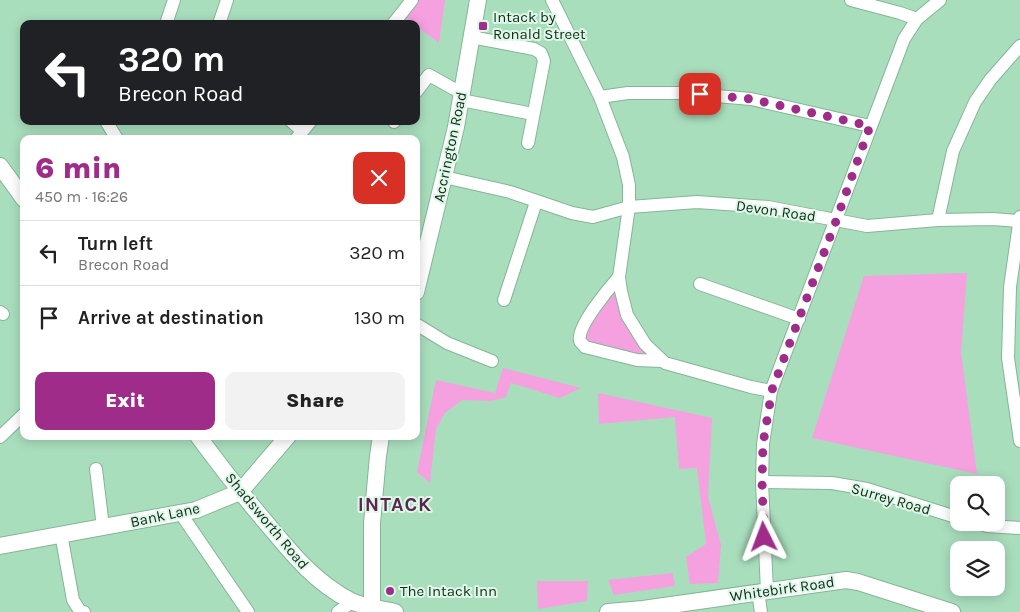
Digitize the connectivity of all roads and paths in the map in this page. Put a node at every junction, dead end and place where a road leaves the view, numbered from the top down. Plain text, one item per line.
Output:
1 (174, 0) edge
2 (227, 0) edge
3 (412, 0) edge
4 (478, 0) edge
5 (552, 0) edge
6 (940, 0) edge
7 (857, 1) edge
8 (917, 19) junction
9 (167, 20) edge
10 (220, 20) edge
11 (395, 20) edge
12 (471, 37) junction
13 (1020, 46) edge
14 (420, 87) edge
15 (461, 96) junction
16 (600, 97) junction
17 (533, 114) junction
18 (870, 126) junction
19 (528, 143) dead end
20 (0, 166) edge
21 (444, 177) junction
22 (20, 194) edge
23 (536, 202) junction
24 (629, 207) junction
25 (1019, 219) edge
26 (938, 220) junction
27 (836, 221) junction
28 (422, 241) edge
29 (420, 258) edge
30 (619, 276) junction
31 (700, 284) dead end
32 (504, 300) dead end
33 (799, 319) junction
34 (420, 326) edge
35 (492, 361) dead end
36 (662, 361) junction
37 (772, 390) junction
38 (20, 417) edge
39 (2, 432) edge
40 (201, 440) edge
41 (285, 440) edge
42 (380, 440) edge
43 (1020, 441) edge
44 (96, 469) dead end
45 (762, 482) junction
46 (240, 492) junction
47 (181, 514) junction
48 (950, 515) edge
49 (103, 527) junction
50 (1005, 527) edge
51 (1020, 528) edge
52 (61, 534) junction
53 (0, 546) edge
54 (762, 592) junction
55 (352, 602) junction
56 (372, 610) edge
57 (643, 610) edge
58 (84, 612) edge
59 (248, 612) edge
60 (338, 612) edge
61 (395, 612) edge
62 (608, 612) edge
63 (761, 612) edge
64 (952, 612) edge

1 - 9 street
2 - 10 street
3 - 11 street
4 - 12 main road, Accrington Road
5 - 16 street
6 - 8 street
7 - 8 street
8 - 18 street
12 - 15 main road, Accrington Road
12 - 17 street
13 - 26 street
14 - 15 street
15 - 17 street
15 - 21 main road, Accrington Road
16 - 18 street
16 - 24 street
17 - 19 street
18 - 27 street
20 - 22 main road
21 - 23 street, Devon Road
21 - 28 main road, Accrington Road
23 - 24 street, Devon Road
23 - 32 street
24 - 27 street, Devon Road
24 - 30 street
25 - 26 street, Devon Road
25 - 43 street
26 - 27 street, Devon Road
27 - 33 street
28 - 29 main road, Accrington Road
30 - 36 street
30 - 36 street
31 - 33 street
33 - 37 street
34 - 35 street
36 - 37 street
37 - 45 street
38 - 39 street
40 - 46 main road, Shadsworth Road
41 - 46 main road, Bank Lane
42 - 56 main road
44 - 49 street
45 - 48 street, Surrey Road
45 - 54 street
46 - 47 main road, Bank Lane
46 - 55 main road, Shadsworth Road
47 - 49 main road, Bank Lane
47 - 59 street
49 - 52 main road, Bank Lane
50 - 51 street
52 - 53 main road, Bank Lane
52 - 58 street
54 - 57 main road, Whitebirk Road
54 - 63 street
54 - 64 main road, Whitebirk Road
55 - 56 main road, Shadsworth Road
55 - 60 street
56 - 61 main road
57 - 62 main road, Whitebirk Road

